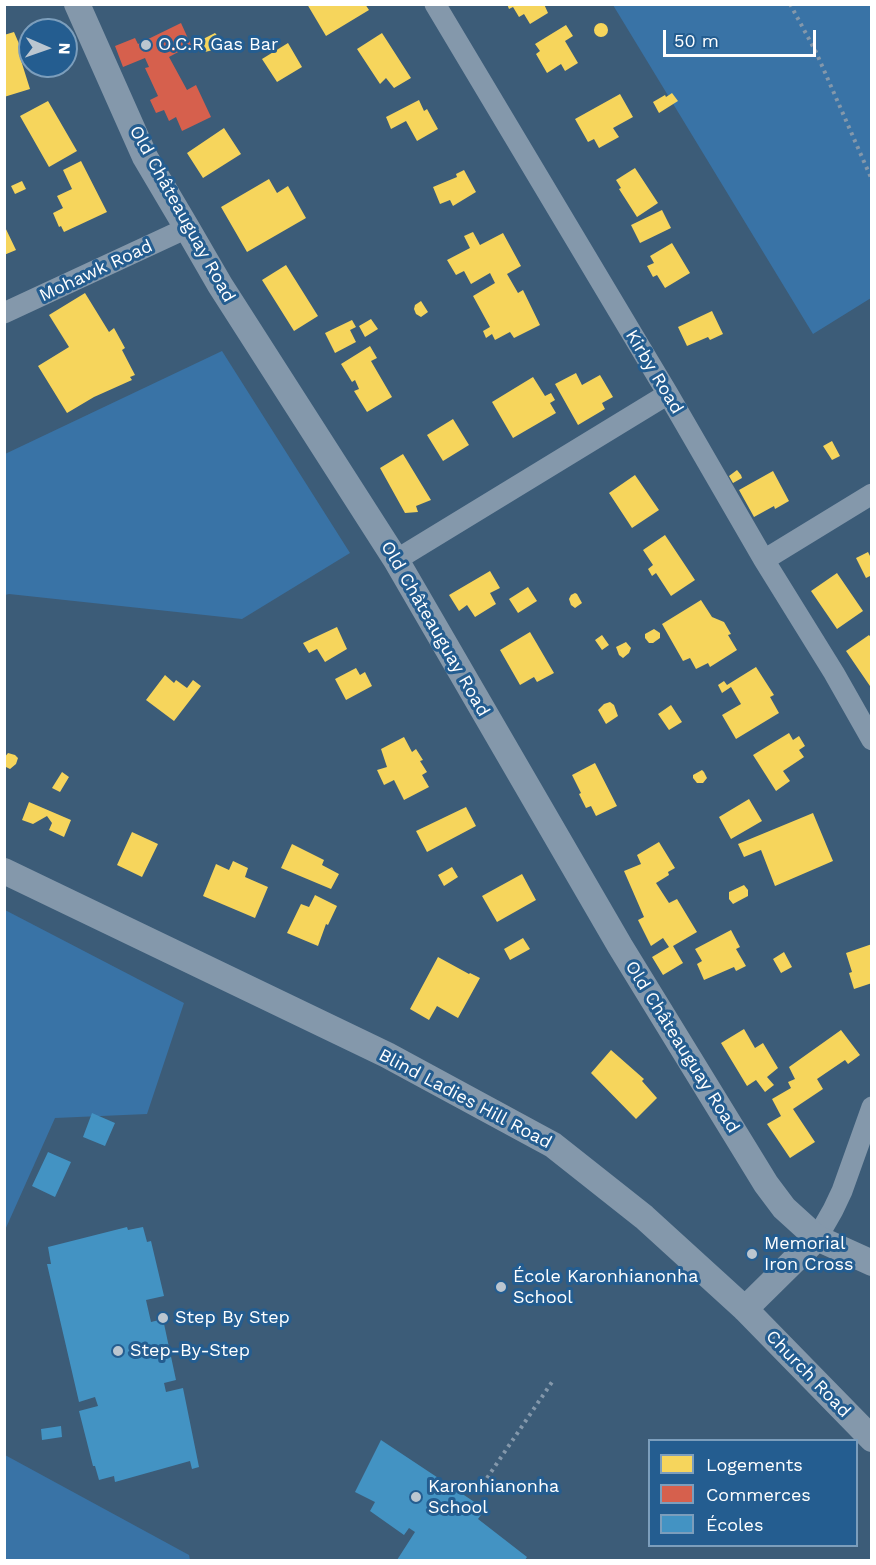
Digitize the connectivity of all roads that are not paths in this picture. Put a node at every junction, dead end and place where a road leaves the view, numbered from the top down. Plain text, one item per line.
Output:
1 (77, 4) edge
2 (435, 4) edge
3 (187, 228) junction
4 (4, 313) edge
5 (668, 394) junction
6 (872, 494) edge
7 (396, 560) junction
8 (764, 560) junction
9 (872, 740) edge
10 (4, 871) edge
11 (872, 1107) edge
12 (817, 1238) junction
13 (872, 1263) edge
14 (745, 1310) junction
15 (872, 1439) edge

1 - 3 street, Old Châteauguay Road
2 - 5 street, Kirby Road
3 - 4 street, Mohawk Road
3 - 7 street, Old Châteauguay Road
5 - 7 street
5 - 8 street, Kirby Road
6 - 8 street
7 - 12 street, Old Châteauguay Road
8 - 9 street, Kirby Road
10 - 14 street, Blind Ladies Hill Road
11 - 12 street
12 - 13 street
12 - 14 street
14 - 15 street, Church Road

